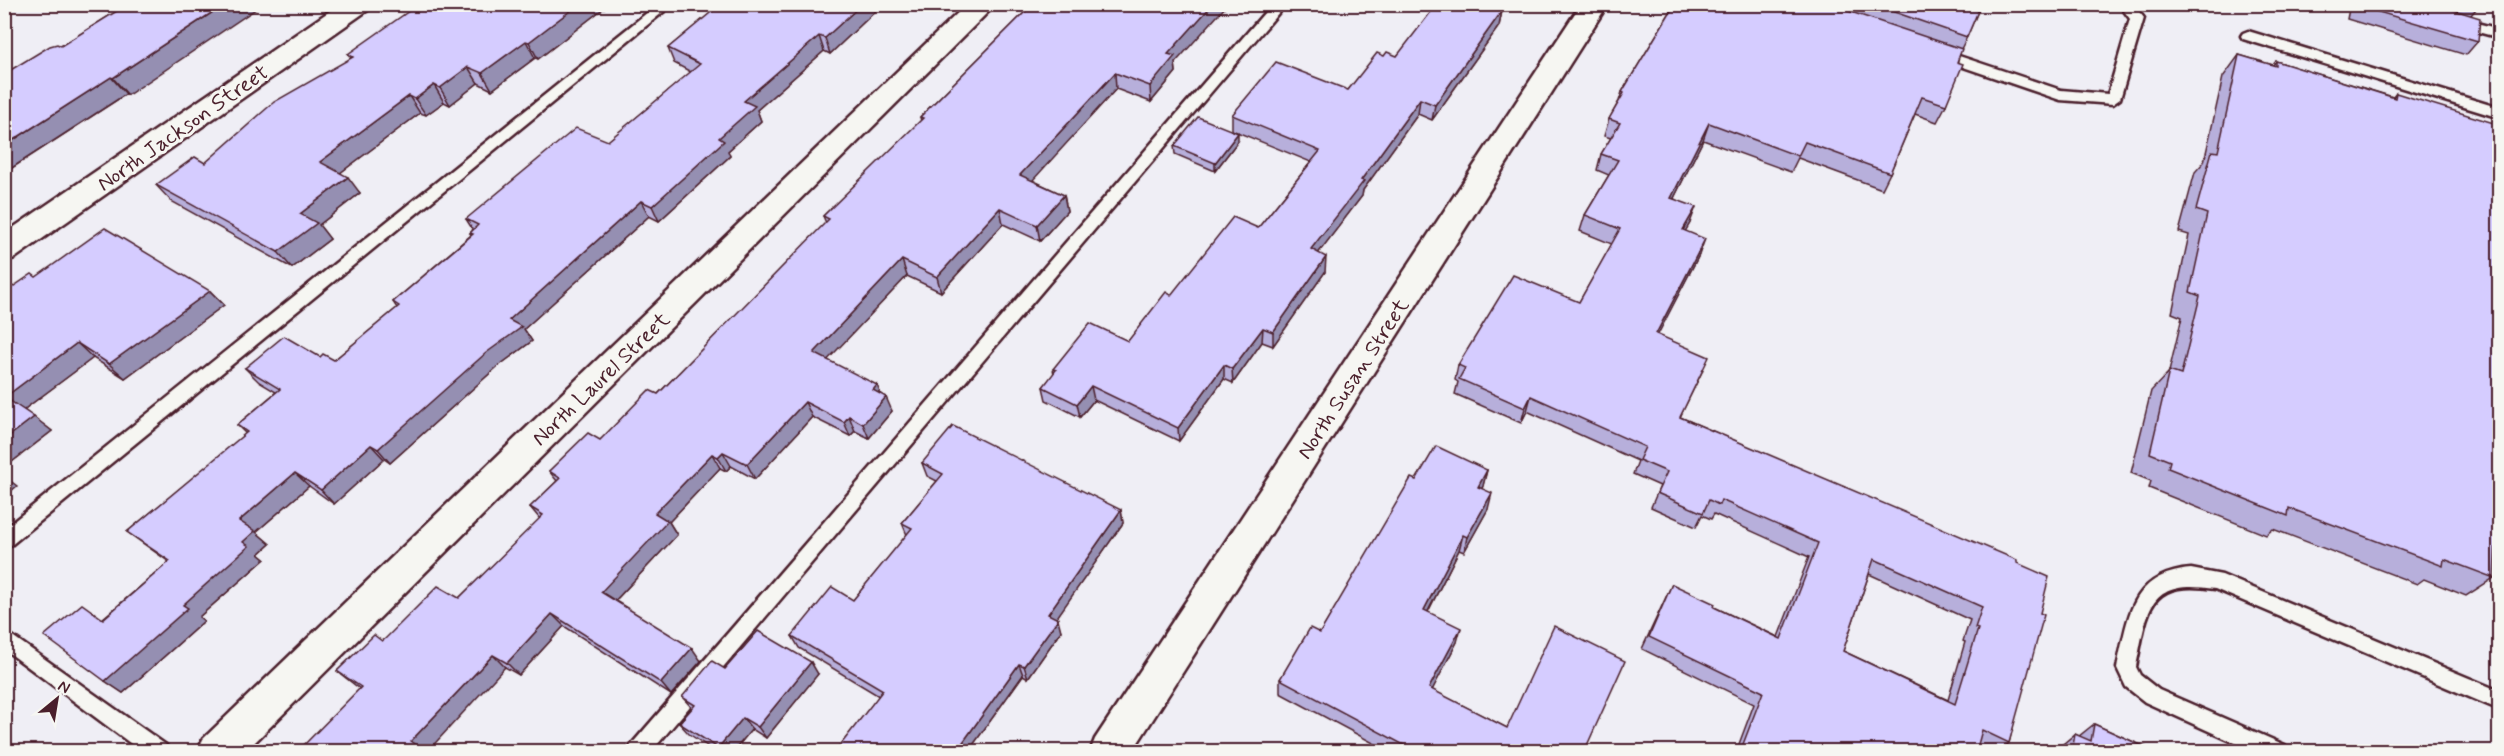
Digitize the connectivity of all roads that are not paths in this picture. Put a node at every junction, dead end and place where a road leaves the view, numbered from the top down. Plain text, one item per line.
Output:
1 (359, 4) edge
2 (667, 4) edge
3 (983, 4) edge
4 (1280, 4) edge
5 (1595, 4) edge
6 (2125, 4) edge
7 (2444, 18) edge
8 (2499, 34) edge
9 (2248, 36) dead end
10 (1925, 50) edge
11 (2499, 113) edge
12 (4, 250) edge
13 (4, 540) edge
14 (4, 638) edge
15 (2499, 701) edge
16 (159, 752) edge
17 (217, 752) edge
18 (638, 752) edge
19 (1109, 752) edge
20 (2278, 752) edge

1 - 12 street, North Jackson Street
2 - 13 lane
3 - 17 street, North Laurel Street
4 - 18 lane
5 - 19 street, North Susan Street
6 - 10 lane
7 - 8 lane
9 - 11 lane
14 - 16 lane
15 - 20 lane

